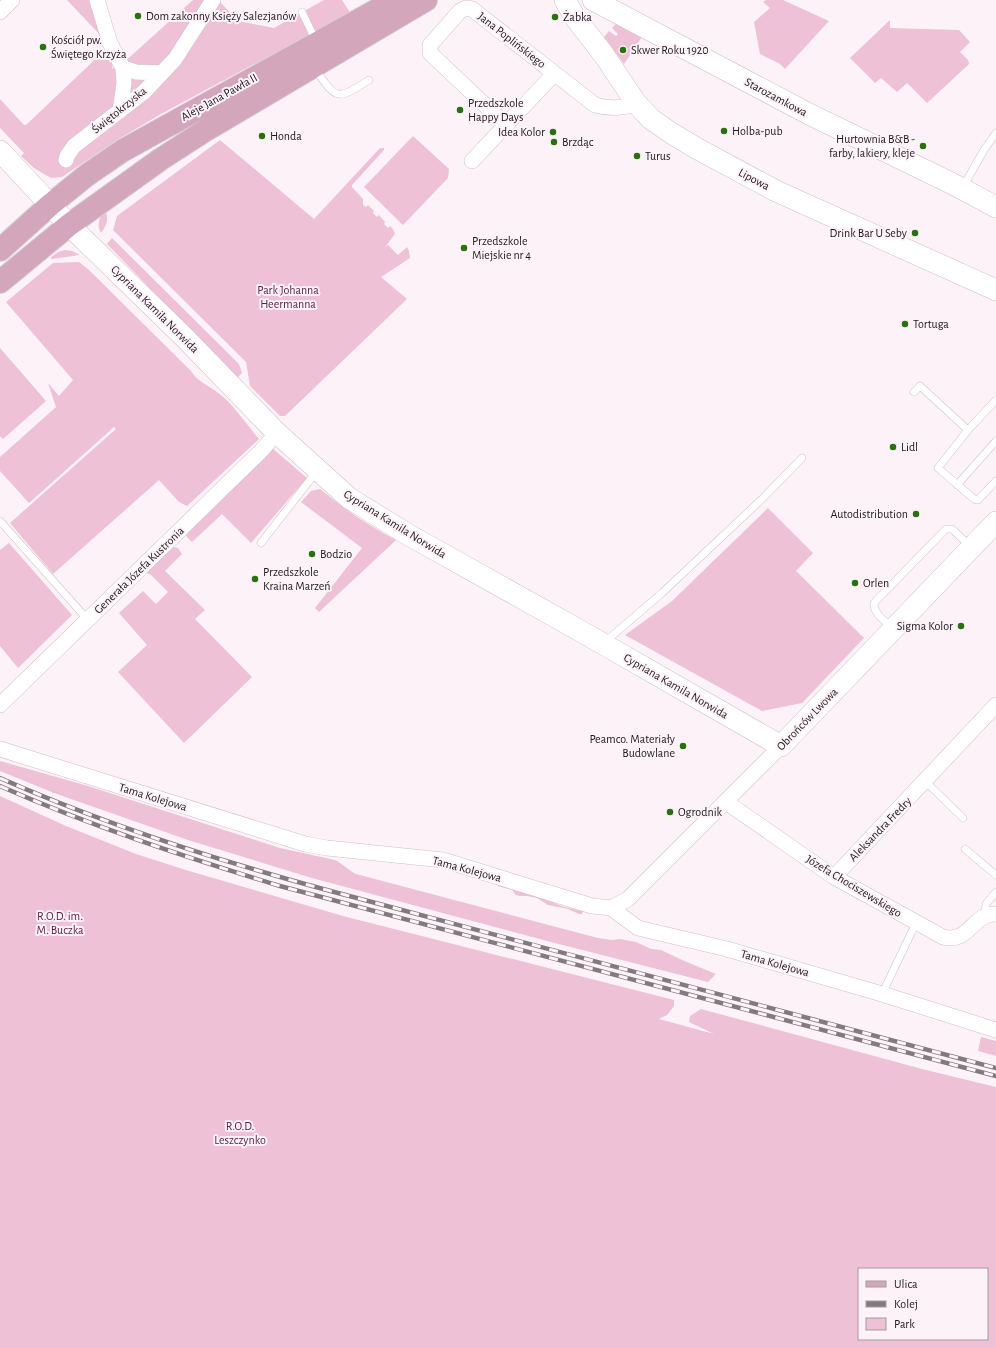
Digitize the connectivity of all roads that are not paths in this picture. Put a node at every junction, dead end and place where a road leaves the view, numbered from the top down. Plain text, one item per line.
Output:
1 (97, 0) edge
2 (213, 0) edge
3 (395, 0) edge
4 (426, 0) edge
5 (565, 0) edge
6 (598, 3) edge
7 (302, 12) dead end
8 (587, 32) junction
9 (317, 43) junction
10 (313, 67) junction
11 (123, 68) junction
12 (162, 73) junction
13 (554, 74) junction
14 (369, 80) dead end
15 (636, 103) junction
16 (120, 112) junction
17 (506, 125) junction
18 (996, 133) edge
19 (0, 151) edge
20 (66, 160) dead end
21 (472, 160) dead end
22 (962, 189) junction
23 (50, 205) junction
24 (996, 207) edge
25 (69, 225) junction
26 (0, 250) edge
27 (0, 282) edge
28 (996, 290) edge
29 (914, 392) dead end
30 (996, 400) edge
31 (968, 430) junction
32 (277, 433) junction
33 (996, 441) edge
34 (802, 458) dead end
35 (317, 470) junction
36 (996, 481) edge
37 (957, 485) junction
38 (0, 521) edge
39 (996, 522) edge
40 (261, 543) dead end
41 (972, 547) junction
42 (88, 620) junction
43 (894, 630) junction
44 (603, 644) junction
45 (0, 705) edge
46 (996, 705) edge
47 (781, 746) junction
48 (0, 749) edge
49 (925, 781) junction
50 (726, 802) junction
51 (963, 818) dead end
52 (965, 849) dead end
53 (996, 875) edge
54 (834, 877) junction
55 (996, 892) edge
56 (611, 908) junction
57 (990, 915) edge
58 (916, 923) junction
59 (882, 994) junction
60 (996, 1030) edge

1 - 11 street
2 - 12 street, Świętokrzyska
3 - 9 main road, Aleje Jana Pawła II
4 - 10 main road, Aleje Jana Pawła II
5 - 8 street, Lipowa
6 - 8 street
6 - 22 street, Starozamkowa
7 - 9 lane
8 - 15 street, Lipowa
9 - 23 main road, Aleje Jana Pawła II
10 - 14 lane
10 - 25 main road, Aleje Jana Pawła II
11 - 12 street
11 - 16 street
12 - 16 street, Świętokrzyska
13 - 15 street, Jana Poplińskiego
13 - 17 street, Jana Poplińskiego
13 - 17 street, Jana Poplińskiego
15 - 28 street, Lipowa
16 - 20 street, Świętokrzyska
17 - 21 street, Jana Poplińskiego
18 - 22 lane
19 - 23 street, Cypriana Kamila Norwida
22 - 24 street, Starozamkowa
23 - 25 street, Cypriana Kamila Norwida
23 - 26 main road, Aleje Jana Pawła II
25 - 27 main road, Aleje Jana Pawła II
25 - 32 street, Cypriana Kamila Norwida
29 - 31 lane
30 - 31 lane
31 - 37 lane
32 - 35 street, Cypriana Kamila Norwida
32 - 42 street, Generała Józefa Kustronia
33 - 37 lane
34 - 44 lane
35 - 40 lane
35 - 44 street, Cypriana Kamila Norwida
36 - 37 lane
38 - 42 lane
39 - 41 street, Obrońców Lwowa
41 - 43 street, Obrońców Lwowa
41 - 43 lane
42 - 45 street, Generała Józefa Kustronia
43 - 47 street, Obrońców Lwowa
44 - 47 street, Cypriana Kamila Norwida
46 - 49 street, Aleksandra Fredry
47 - 50 street, Obrońców Lwowa
48 - 56 street, Tama Kolejowa
49 - 51 lane
49 - 54 street, Aleksandra Fredry
50 - 54 street, Józefa Chociszewskiego
50 - 56 street, Obrońców Lwowa
52 - 53 lane
54 - 58 street, Józefa Chociszewskiego
55 - 57 lane, Józefa Chociszewskiego
56 - 59 street, Tama Kolejowa
57 - 58 street, Józefa Chociszewskiego
58 - 59 lane
59 - 60 street, Tama Kolejowa

